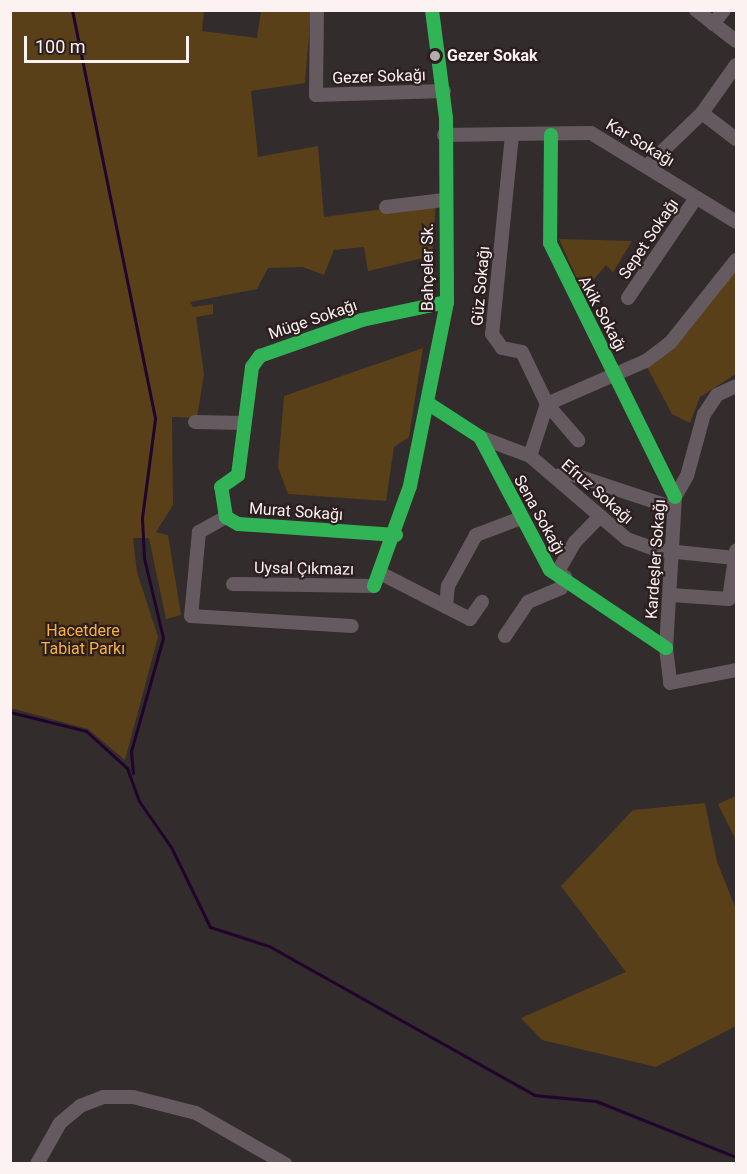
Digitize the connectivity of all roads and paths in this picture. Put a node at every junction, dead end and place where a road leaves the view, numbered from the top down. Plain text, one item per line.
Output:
1 (317, 10) edge
2 (432, 10) edge
3 (696, 10) edge
4 (724, 10) edge
5 (714, 24) junction
6 (736, 41) edge
7 (736, 65) edge
8 (444, 91) junction
9 (702, 113) junction
10 (444, 135) junction
11 (512, 135) junction
12 (551, 135) junction
13 (736, 139) edge
14 (648, 165) junction
15 (696, 198) junction
16 (444, 200) junction
17 (386, 207) dead end
18 (735, 217) edge
19 (736, 260) edge
20 (628, 298) dead end
21 (447, 302) junction
22 (616, 375) junction
23 (736, 386) edge
24 (429, 404) junction
25 (547, 404) junction
26 (195, 422) dead end
27 (244, 423) junction
28 (480, 436) junction
29 (578, 440) dead end
30 (530, 456) junction
31 (556, 476) junction
32 (221, 487) joint
33 (675, 502) junction
34 (600, 516) junction
35 (226, 517) junction
36 (521, 518) junction
37 (396, 535) junction
38 (673, 552) junction
39 (736, 554) edge
40 (380, 573) junction
41 (561, 575) junction
42 (233, 584) dead end
43 (374, 586) joint
44 (671, 595) junction
45 (482, 602) dead end
46 (733, 605) edge
47 (446, 607) junction
48 (352, 626) dead end
49 (505, 636) dead end
50 (666, 648) junction
51 (736, 670) edge
52 (37, 1164) edge
53 (285, 1164) edge

1 - 8 street, Gezer Sokağı
2 - 8 street, Bahçeler Sk.
3 - 5 street
4 - 5 street
5 - 6 street
7 - 9 street
8 - 10 street, Bahçeler Sk.
9 - 13 street
9 - 14 street
10 - 11 street, Kar Sokağı
10 - 16 street, Bahçeler Sk.
11 - 12 street, Kar Sokağı
11 - 25 street, Güz Sokağı
12 - 14 street, Kar Sokağı
12 - 22 street, Akik Sokağı
14 - 15 street, Kar Sokağı
15 - 18 street, Kar Sokağı
15 - 20 street, Sepet Sokağı
16 - 17 street
16 - 21 street, Bahçeler Sk.
19 - 22 street
21 - 24 street, Bahçeler Sk.
21 - 27 street, Müge Sokağı
22 - 25 street
22 - 33 street, Akik Sokağı
23 - 33 street, Kardeşler Sokağı
24 - 28 street
24 - 37 street, Bahçeler Sk.
25 - 29 street, Güz Sokağı
25 - 30 street
26 - 27 street
27 - 32 street, Müge Sokağı
28 - 30 street, Efruz Sokağı
28 - 36 street, Sena Sokağı
30 - 31 street, Efruz Sokağı
31 - 33 street
31 - 34 street, Efruz Sokağı
32 - 35 street, Murat Sokağı
33 - 38 street, Kardeşler Sokağı
34 - 38 street, Efruz Sokağı
34 - 41 street
35 - 37 street, Murat Sokağı
35 - 48 street
36 - 41 street, Sena Sokağı
36 - 47 street
37 - 40 street, Bahçeler Sk.
38 - 39 street, Efruz Sokağı
38 - 44 street, Kardeşler Sokağı
39 - 46 street
40 - 43 street, Bahçeler Sk.
40 - 47 street
41 - 49 street
41 - 50 street, Sena Sokağı
42 - 43 street, Uysal Çıkmazı
44 - 46 street
44 - 50 street, Kardeşler Sokağı
45 - 47 street
50 - 51 street, Kardeşler Sokağı
52 - 53 street

